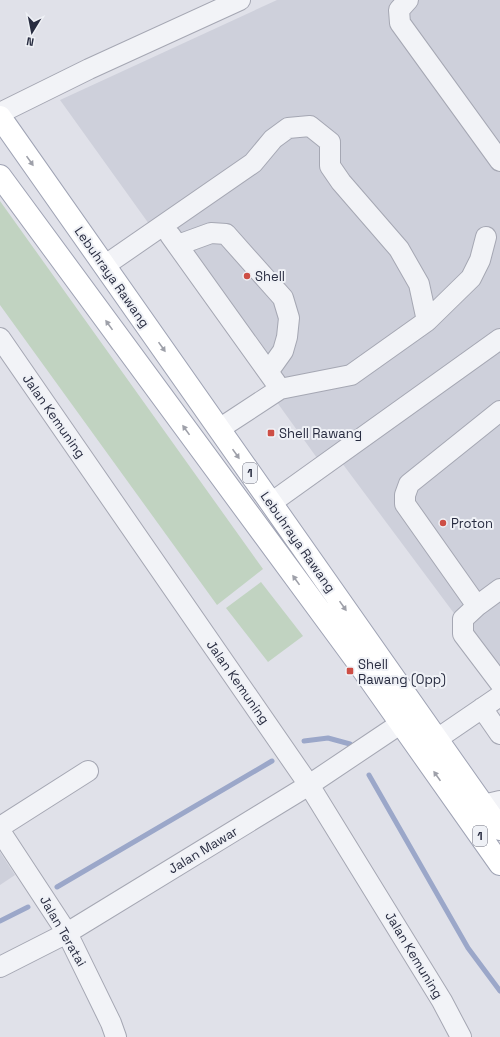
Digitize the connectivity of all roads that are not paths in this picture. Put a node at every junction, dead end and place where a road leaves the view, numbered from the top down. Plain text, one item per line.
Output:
1 (240, 0) edge
2 (408, 0) edge
3 (0, 113) edge
4 (0, 117) edge
5 (7, 134) edge
6 (500, 161) edge
7 (4, 184) edge
8 (163, 225) junction
9 (486, 237) dead end
10 (178, 246) junction
11 (104, 266) junction
12 (427, 322) junction
13 (0, 338) edge
14 (500, 339) edge
15 (268, 372) junction
16 (280, 389) junction
17 (500, 411) edge
18 (219, 429) junction
19 (271, 503) junction
20 (500, 589) edge
21 (477, 606) junction
22 (500, 683) edge
23 (500, 696) edge
24 (482, 708) junction
25 (400, 724) junction
26 (500, 734) edge
27 (437, 739) junction
28 (88, 771) dead end
29 (309, 785) junction
30 (491, 803) edge
31 (0, 827) edge
32 (500, 829) edge
33 (0, 831) edge
34 (500, 864) edge
35 (67, 932) junction
36 (0, 967) edge
37 (116, 1037) edge
38 (462, 1037) edge

1 - 3 street
2 - 6 street
4 - 5 main road, Lebuhraya Rawang / 1
5 -> 11 main road, Lebuhraya Rawang / 1
25 -> 7 main road, Lebuhraya Rawang / 1
8 - 10 street
8 - 11 street
8 - 12 street
9 - 12 street
10 - 15 street
10 - 15 street
11 -> 18 main road, Lebuhraya Rawang / 1
12 - 16 street
13 - 29 street, Jalan Kemuning
14 - 19 street
15 - 16 street
16 - 18 street
17 - 21 street
18 -> 19 main road, Lebuhraya Rawang / 1
19 -> 27 main road, Lebuhraya Rawang / 1
20 - 21 street
21 - 22 street
23 - 24 street
24 - 26 street
24 - 27 street
25 - 29 street, Jalan Mawar
34 -> 25 main road, Lebuhraya Rawang / 1
27 - 30 main road, Lebuhraya Rawang / 1
28 - 31 street
29 - 35 street, Jalan Mawar
29 - 38 street, Jalan Kemuning
30 - 32 main road, Lebuhraya Rawang / 1
33 - 35 street, Jalan Teratai
35 - 36 street, Jalan Mawar
35 - 37 street, Jalan Teratai

